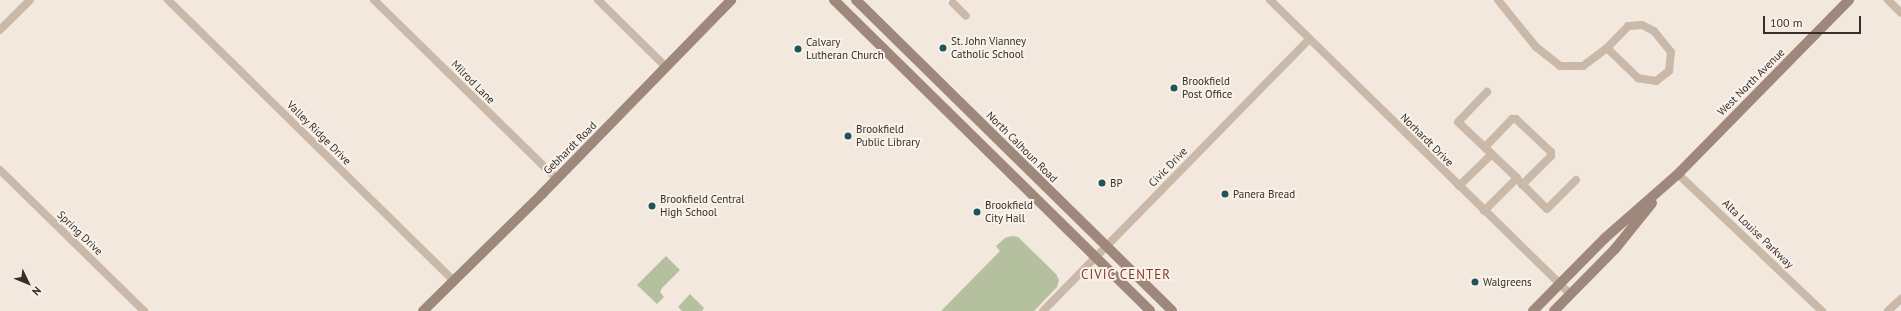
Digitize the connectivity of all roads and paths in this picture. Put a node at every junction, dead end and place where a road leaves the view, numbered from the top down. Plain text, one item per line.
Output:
1 (30, 0) edge
2 (168, 0) edge
3 (374, 0) edge
4 (598, 0) edge
5 (731, 0) edge
6 (834, 0) edge
7 (856, 0) edge
8 (1270, 0) edge
9 (1498, 0) edge
10 (1849, 0) edge
11 (1888, 0) edge
12 (953, 3) dead end
13 (1901, 13) edge
14 (966, 16) dead end
15 (0, 30) edge
16 (1309, 39) junction
17 (1607, 48) junction
18 (666, 67) junction
19 (1487, 92) dead end
20 (1485, 147) junction
21 (1492, 154) junction
22 (0, 170) edge
23 (1678, 174) junction
24 (556, 179) junction
25 (1576, 180) dead end
26 (1670, 181) junction
27 (1520, 182) junction
28 (1459, 186) junction
29 (1484, 211) junction
30 (1106, 247) junction
31 (1096, 258) junction
32 (454, 281) junction
33 (1559, 284) junction
34 (1570, 294) junction
35 (1901, 299) edge
36 (144, 311) edge
37 (423, 311) edge
38 (1043, 311) edge
39 (1150, 311) edge
40 (1172, 311) edge
41 (1532, 311) edge
42 (1554, 311) edge
43 (1822, 311) edge
44 (1888, 311) edge

1 - 15 street
2 - 32 street, Valley Ridge Drive
3 - 24 street, Milrod Lane
4 - 18 street
5 - 18 main road, Gebhardt Road
6 - 31 main road
7 - 30 main road, North Calhoun Road
8 - 16 street, Norhardt Drive
9 - 17 street
10 - 23 main road, West North Avenue
11 - 13 street
12 - 14 street
16 - 28 street, Norhardt Drive
16 - 30 street, Civic Drive
17 - 17 street
18 - 24 main road, Gebhardt Road
19 - 20 street
20 - 21 street
20 - 27 street
21 - 27 street
21 - 28 street
22 - 36 street, Spring Drive
23 - 26 main road, West North Avenue
23 - 43 street, Alta Louise Parkway
24 - 32 main road, Gebhardt Road
25 - 27 street
26 - 33 main road, West North Avenue
26 - 34 main road, West North Avenue
27 - 29 street
28 - 29 street, Norhardt Drive
29 - 33 street, Norhardt Drive
30 - 31 street, Civic Drive
30 - 40 main road, North Calhoun Road
31 - 38 street, Civic Drive
31 - 39 main road
32 - 37 main road, Gebhardt Road
33 - 34 street, Norhardt Drive
33 - 41 main road, West North Avenue
34 - 42 main road, West North Avenue
35 - 44 street

